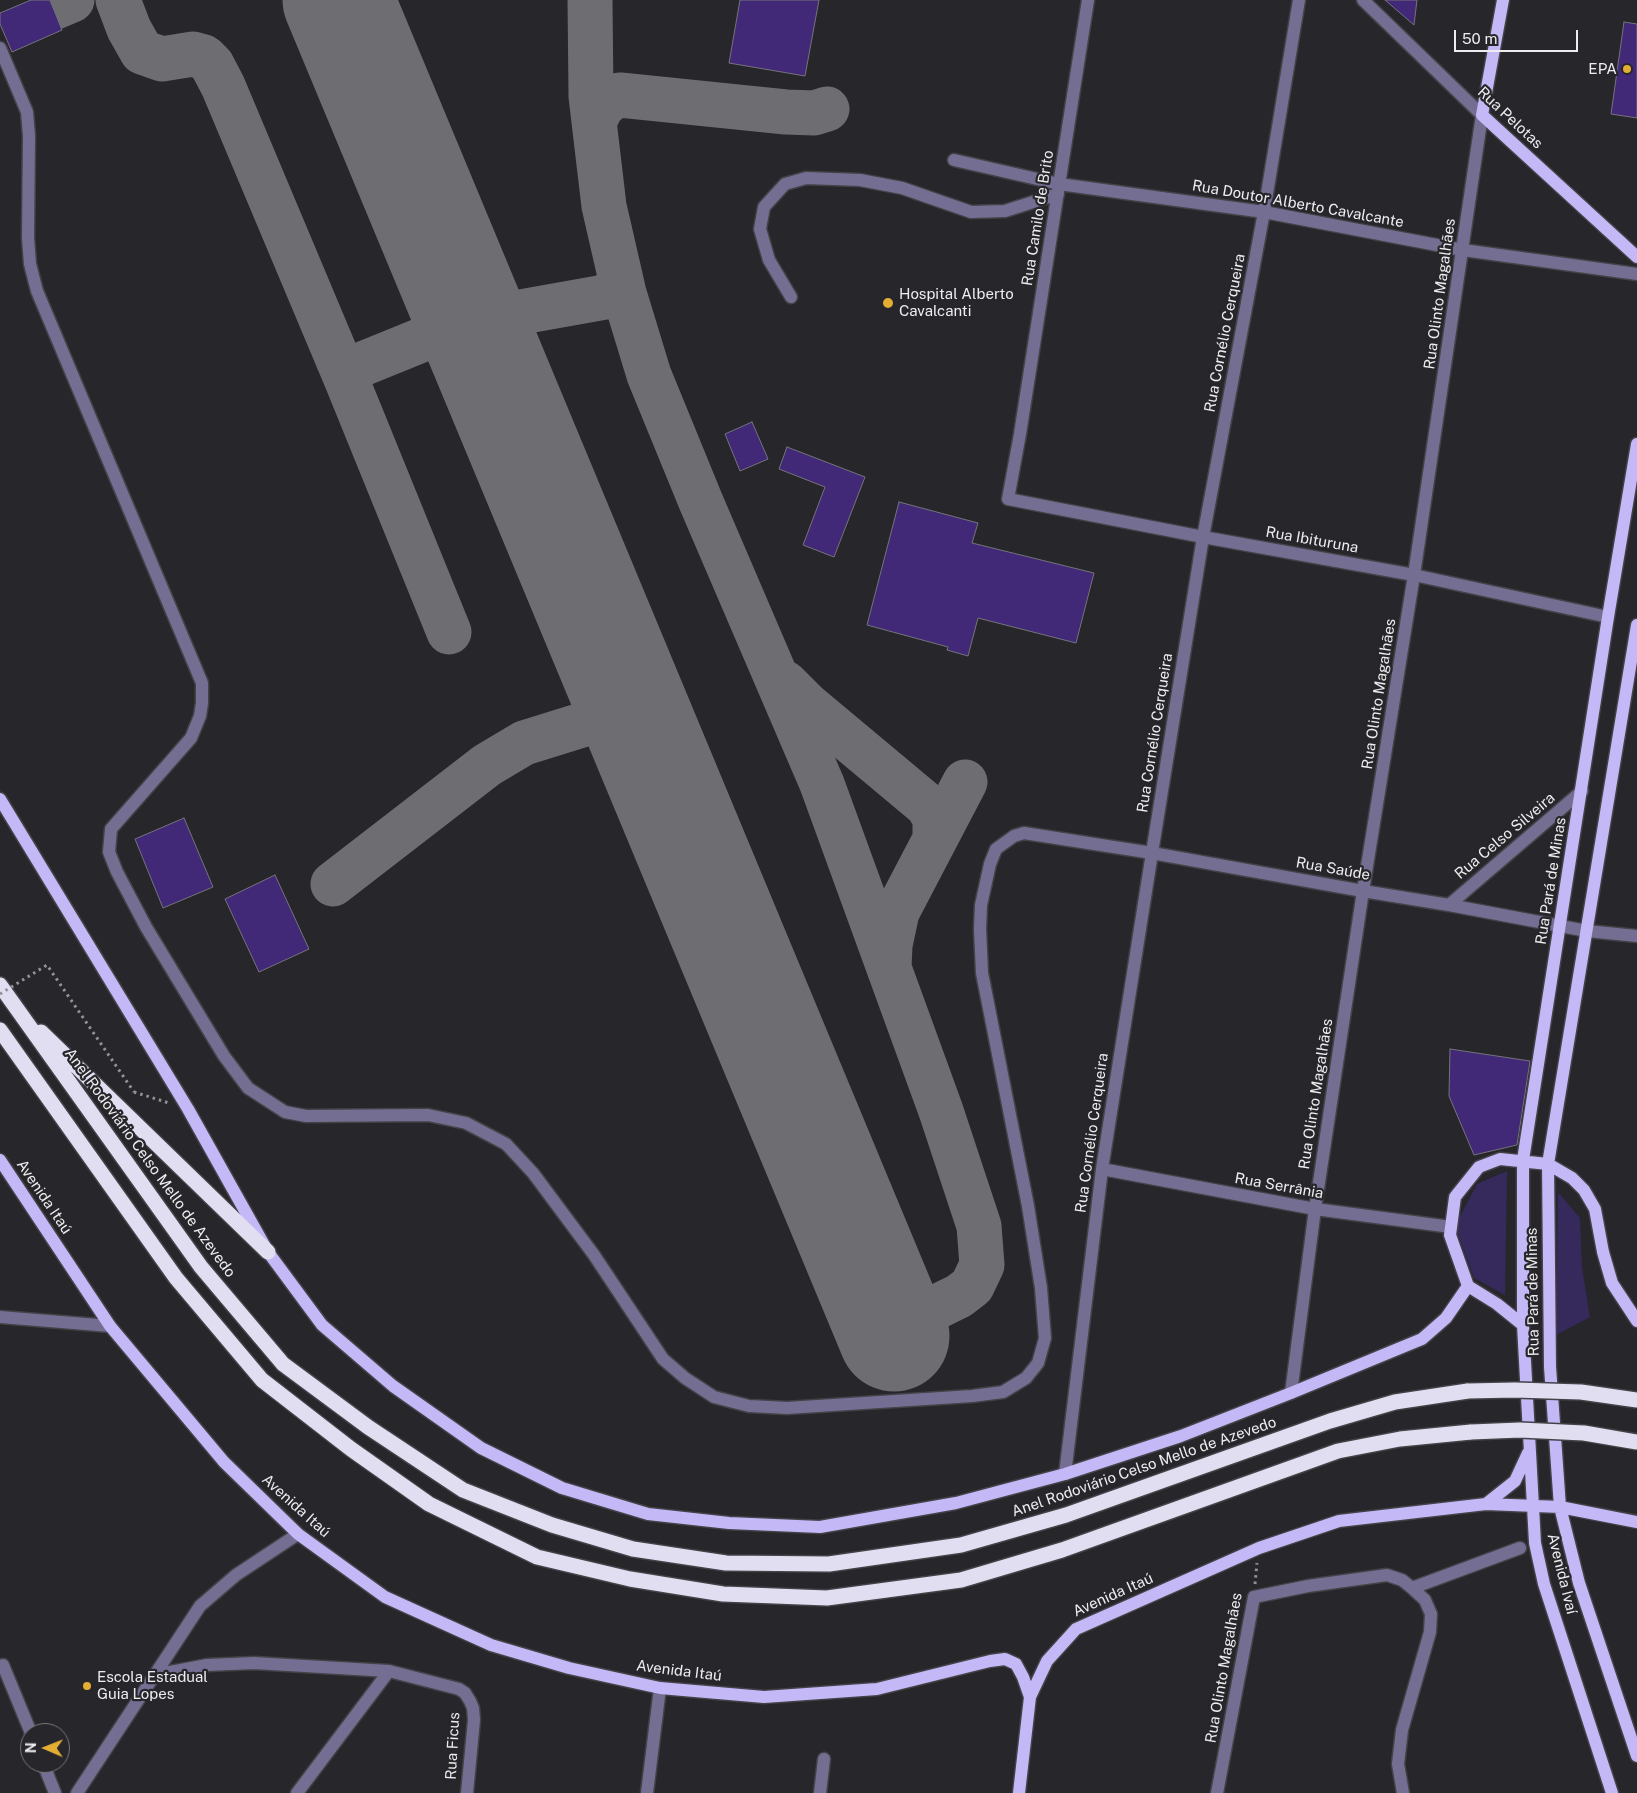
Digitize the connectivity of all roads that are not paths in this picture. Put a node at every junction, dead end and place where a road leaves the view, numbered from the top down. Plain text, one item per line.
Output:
1 (1088, 0) edge
2 (1299, 0) edge
3 (1363, 0) edge
4 (1503, 0) edge
5 (0, 48) edge
6 (1482, 115) junction
7 (954, 160) dead end
8 (1059, 189) junction
9 (1264, 212) junction
10 (1463, 250) junction
11 (1637, 257) edge
12 (1637, 274) edge
13 (791, 297) dead end
14 (1637, 444) edge
15 (1008, 499) joint
16 (1203, 537) junction
17 (1414, 575) junction
18 (1608, 617) junction
19 (1637, 625) edge
20 (1582, 792) junction
21 (0, 799) edge
22 (1152, 853) junction
23 (1363, 891) junction
24 (1449, 905) junction
25 (1561, 925) junction
26 (1587, 931) junction
27 (1637, 936) edge
28 (0, 985) edge
29 (14, 1005) junction
30 (0, 1030) edge
31 (0, 1160) edge
32 (1523, 1160) junction
33 (1548, 1164) junction
34 (1102, 1169) junction
35 (1315, 1209) junction
36 (1451, 1227) junction
37 (268, 1252) junction
38 (1468, 1286) junction
39 (0, 1317) edge
40 (1637, 1321) edge
41 (1523, 1325) junction
42 (110, 1326) junction
43 (1550, 1367) joint
44 (1291, 1393) junction
45 (1637, 1400) edge
46 (1637, 1442) edge
47 (1530, 1448) junction
48 (1065, 1474) junction
49 (1486, 1504) junction
50 (1532, 1506) junction
51 (1560, 1507) junction
52 (1637, 1522) edge
53 (298, 1534) junction
54 (1520, 1548) dead end
55 (1412, 1588) junction
56 (3, 1665) dead end
57 (389, 1671) junction
58 (154, 1675) junction
59 (660, 1688) junction
60 (1030, 1697) junction
61 (28, 1723) edge
62 (1637, 1756) edge
63 (824, 1759) dead end
64 (47, 1773) edge
65 (55, 1793) edge
66 (77, 1793) edge
67 (297, 1793) edge
68 (467, 1793) edge
69 (647, 1793) edge
70 (820, 1793) edge
71 (1019, 1793) edge
72 (1217, 1793) edge
73 (1402, 1793) edge
74 (1612, 1793) edge

1 - 8 street, Rua Camilo de Brito
2 - 9 street, Rua Cornélio Cerqueira
3 - 6 street, Rua Pelotas
4 - 6 main road, Rua Olinto Magalhães
5 - 22 street, Rua Saúde
6 - 10 street, Rua Olinto Magalhães
6 - 11 main road, Rua Pelotas
7 - 8 street, Rua Doutor Alberto Cavalcante
8 - 9 street, Rua Doutor Alberto Cavalcante
8 - 13 street
8 - 15 street, Rua Camilo de Brito
9 - 10 street, Rua Doutor Alberto Cavalcante
9 - 16 street, Rua Cornélio Cerqueira
10 - 12 street, Rua Doutor Alberto Cavalcante
10 - 17 street, Rua Olinto Magalhães
14 - 18 main road, Rua Pará de Minas
15 - 16 street, Rua Ibituruna
16 - 17 street, Rua Ibituruna
16 - 22 street, Rua Cornélio Cerqueira
17 - 18 street, Rua Ibituruna
17 - 23 street, Rua Olinto Magalhães
18 - 20 main road, Rua Pará de Minas
19 - 26 main road, Rua Pará de Minas
20 - 24 street, Rua Celso Silveira
20 - 25 main road, Rua Pará de Minas
21 - 37 main road, Anel Rodoviário Celso Mello de Azevedo
22 - 23 street, Rua Saúde
22 - 34 street, Rua Cornélio Cerqueira
23 - 24 street, Rua Saúde
23 - 35 street, Rua Olinto Magalhães
24 - 25 street, Rua Saúde
25 - 26 street, Rua Saúde
25 - 32 main road, Rua Pará de Minas
26 - 27 street, Rua Saúde
26 - 33 main road, Rua Pará de Minas
28 - 29 highway, Anel Rodoviário Celso Mello de Azevedo
29 - 37 highway
29 - 45 highway, Anel Rodoviário Celso Mello de Azevedo, bridge
30 - 46 highway, bridge
31 - 42 main road, Avenida Itaú
32 - 33 main road
32 - 36 main road
32 - 41 main road, Rua Pará de Minas
33 - 40 main road
33 - 43 main road, Rua Pará de Minas
34 - 35 street, Rua Serrânia
34 - 48 street, Rua Cornélio Cerqueira
35 - 36 street, Rua Serrânia
35 - 44 street, Rua Olinto Magalhães
36 - 38 main road
37 - 48 main road, Anel Rodoviário Celso Mello de Azevedo
38 - 41 main road
38 - 44 main road, Anel Rodoviário Celso Mello de Azevedo
39 - 42 street
41 - 47 main road, Avenida Ivaí
42 - 53 main road, Avenida Itaú
43 - 51 main road, Avenida Ivaí
44 - 48 main road, Anel Rodoviário Celso Mello de Azevedo
47 - 49 main road
47 - 50 main road, Avenida Ivaí
49 - 50 main road, Avenida Itaú
49 - 60 main road, Avenida Itaú
50 - 51 main road, Avenida Itaú
50 - 74 main road, Avenida Ivaí
51 - 52 main road, Avenida Itaú
51 - 62 main road, Avenida Ivaí
53 - 58 street
53 - 59 main road, Avenida Itaú
54 - 55 street
55 - 72 street, Rua Olinto Magalhães
55 - 73 street
56 - 61 street
57 - 58 street
57 - 67 street
57 - 68 street, Rua Ficus
58 - 66 street
59 - 60 main road, Avenida Itaú
59 - 69 street
60 - 71 main road
63 - 70 street
64 - 65 street

